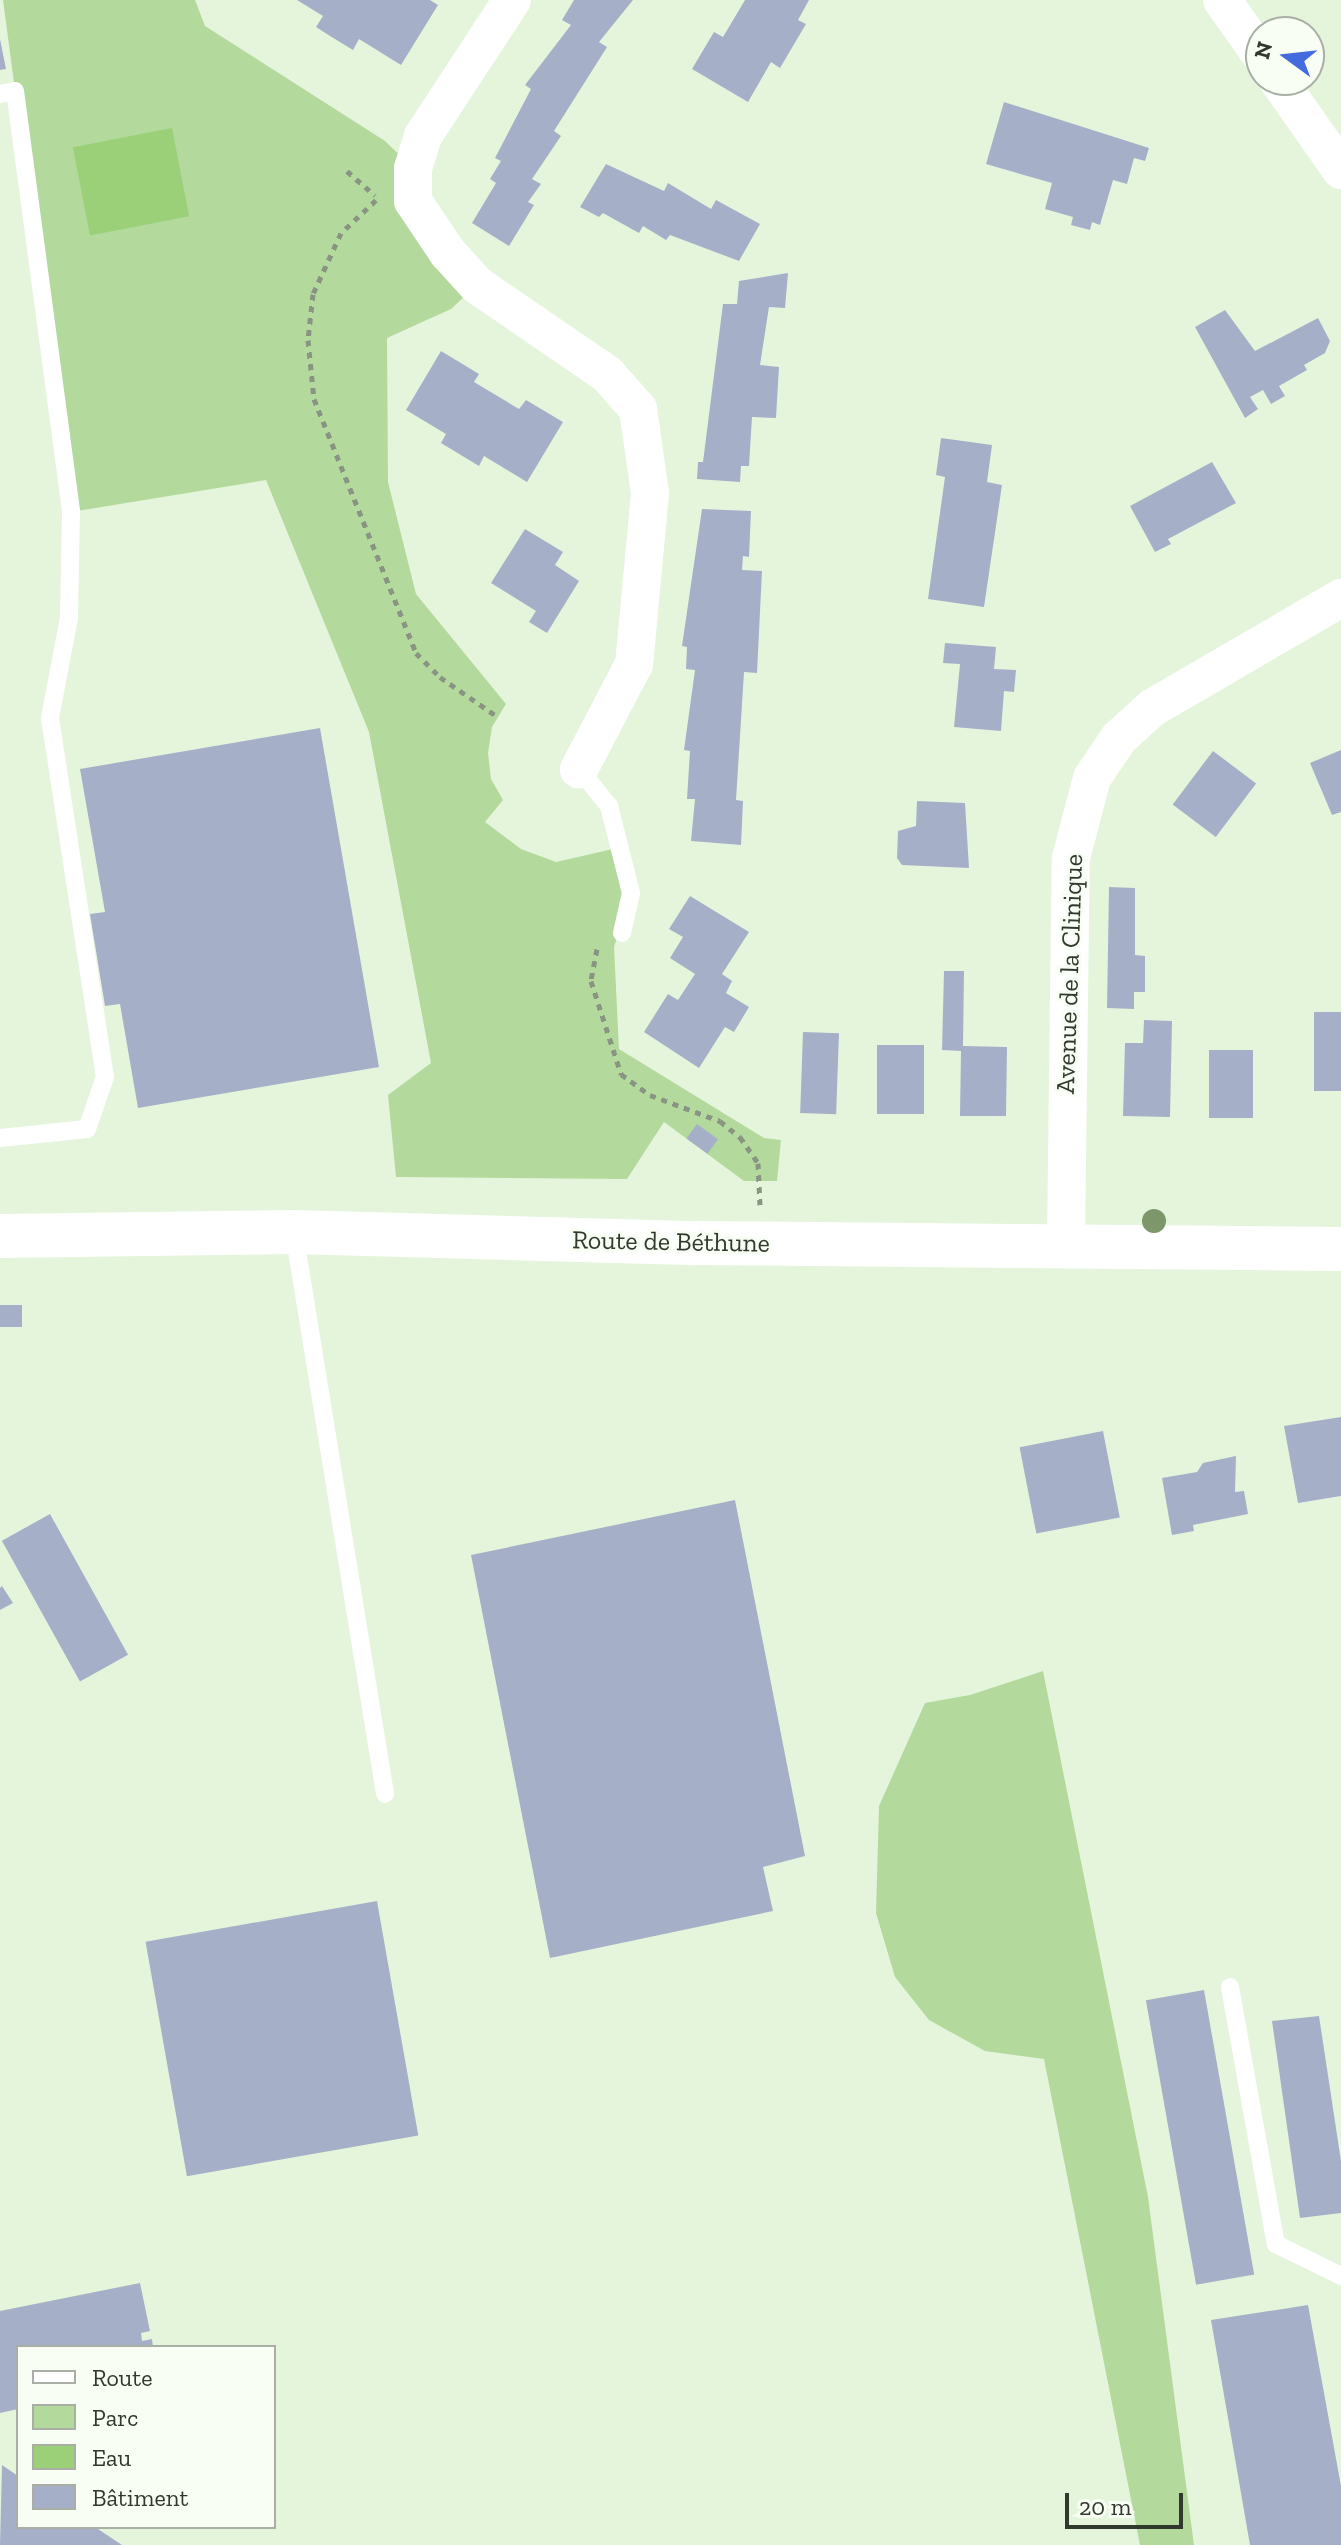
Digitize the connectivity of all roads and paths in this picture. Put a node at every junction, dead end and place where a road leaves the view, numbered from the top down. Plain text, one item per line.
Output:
1 (512, 0) edge
2 (1222, 0) edge
3 (1245, 32) edge
4 (0, 94) edge
5 (1289, 96) edge
6 (1341, 170) edge
7 (347, 171) dead end
8 (396, 192) junction
9 (1341, 598) edge
10 (498, 717) dead end
11 (579, 769) joint
12 (622, 933) joint
13 (0, 1138) edge
14 (294, 1232) junction
15 (0, 1236) edge
16 (754, 1243) junction
17 (1066, 1244) junction
18 (1341, 1249) edge
19 (385, 1794) dead end
20 (1230, 1987) dead end
21 (1341, 2276) edge

1 - 8 street
2 - 3 street
4 - 13 lane
5 - 6 street
7 - 8 path
8 - 10 path
8 - 11 street
9 - 17 street, Avenue de la Clinique
11 - 12 lane
12 - 16 path
14 - 15 main road, Route de Béthune
14 - 16 main road, Route de Béthune
14 - 19 lane
16 - 17 main road, Route de Béthune
17 - 18 main road, Route de Béthune
20 - 21 lane

